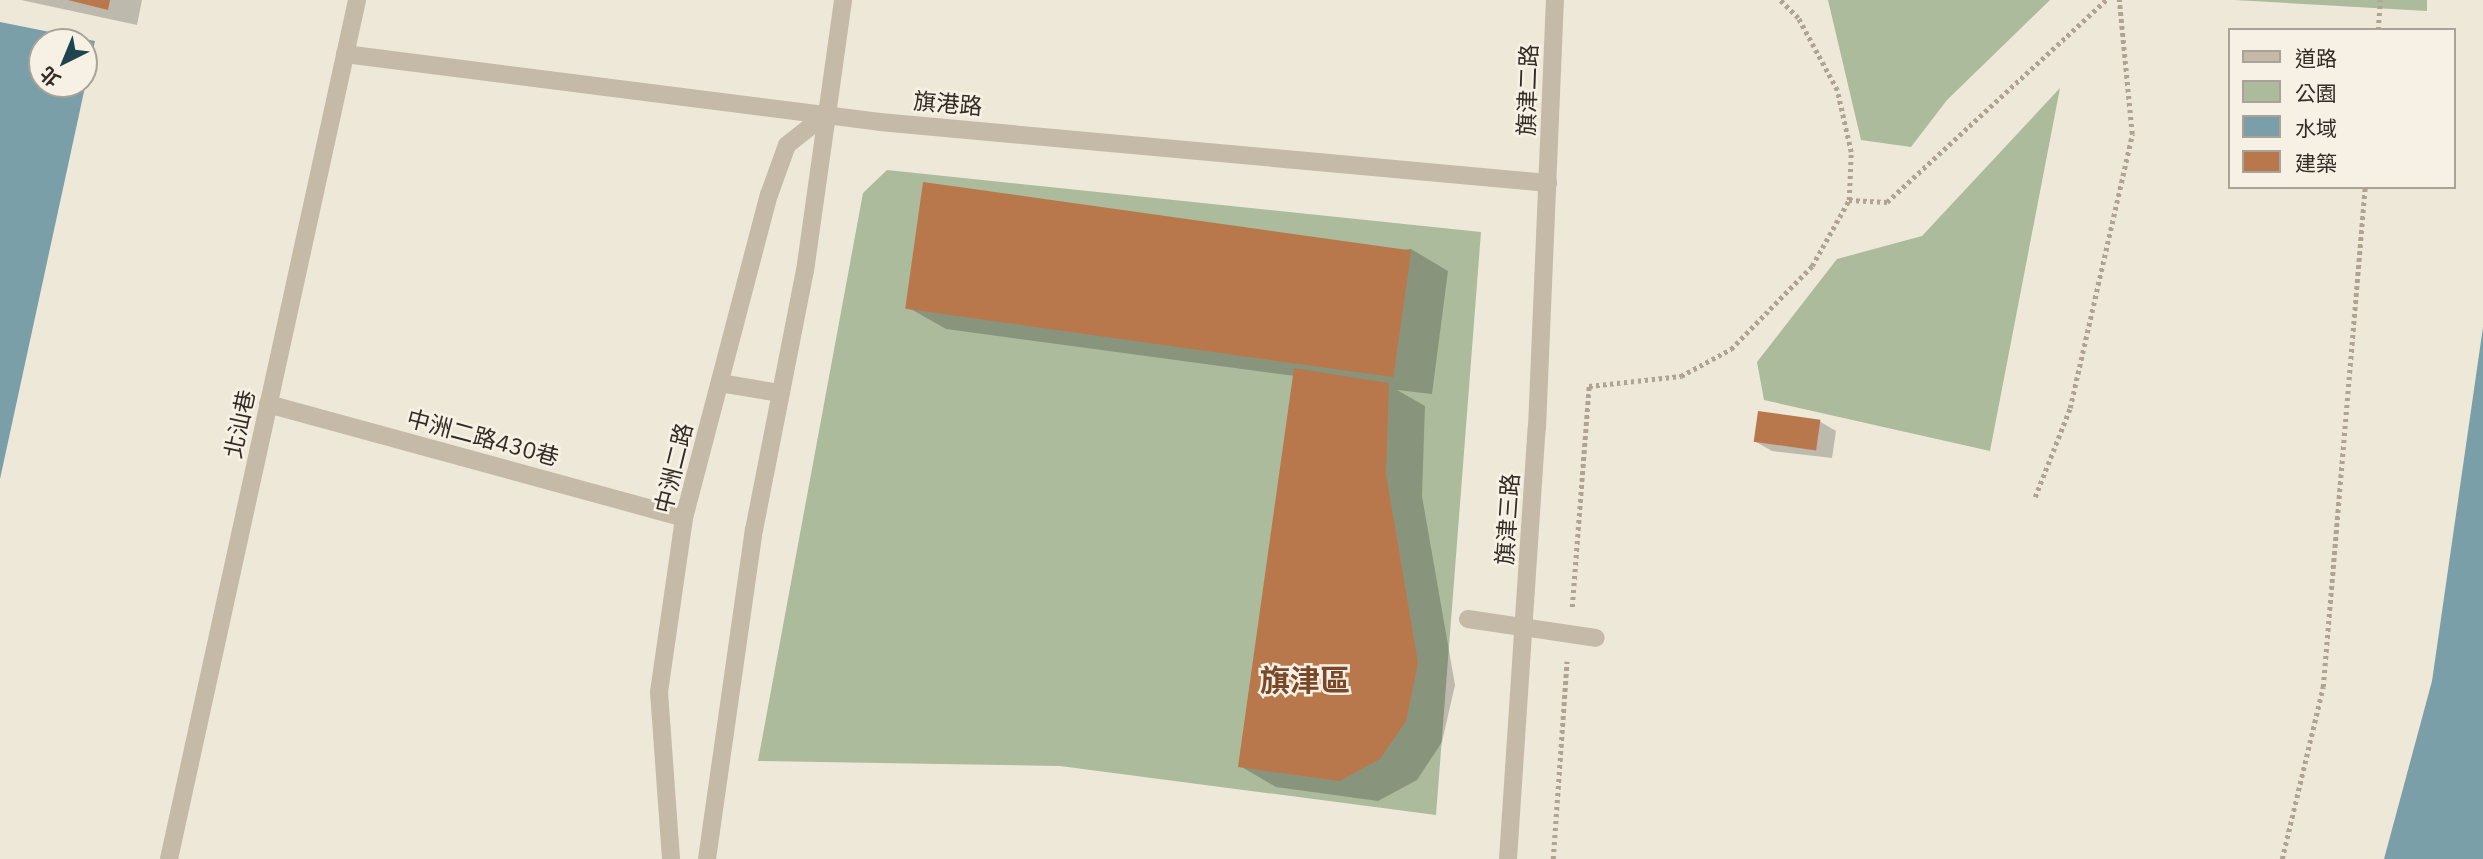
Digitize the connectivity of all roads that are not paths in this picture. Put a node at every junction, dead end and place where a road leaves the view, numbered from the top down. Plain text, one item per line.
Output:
1 (357, 0) edge
2 (843, 0) edge
3 (1555, 0) edge
4 (345, 54) junction
5 (825, 115) junction
6 (1548, 183) junction
7 (720, 383) junction
8 (780, 393) junction
9 (268, 404) junction
10 (684, 518) junction
11 (1468, 619) dead end
12 (1524, 625) junction
13 (1596, 638) dead end
14 (169, 859) edge
15 (671, 859) edge
16 (707, 859) edge
17 (1508, 859) edge

1 - 4 street, 北汕巷
2 - 5 street
3 - 6 street, 旗津二路
4 - 5 street, 旗港路
4 - 9 street, 北汕巷
5 - 6 street, 旗港路
5 - 7 street, 中洲二路
5 - 8 street
6 - 12 street, 旗津三路
7 - 8 street
7 - 10 street, 中洲二路
8 - 16 street
9 - 10 street, 中洲二路430巷
9 - 14 street, 北汕巷
10 - 15 street, 中洲二路
11 - 12 street
12 - 13 street
12 - 17 street, 旗津三路

